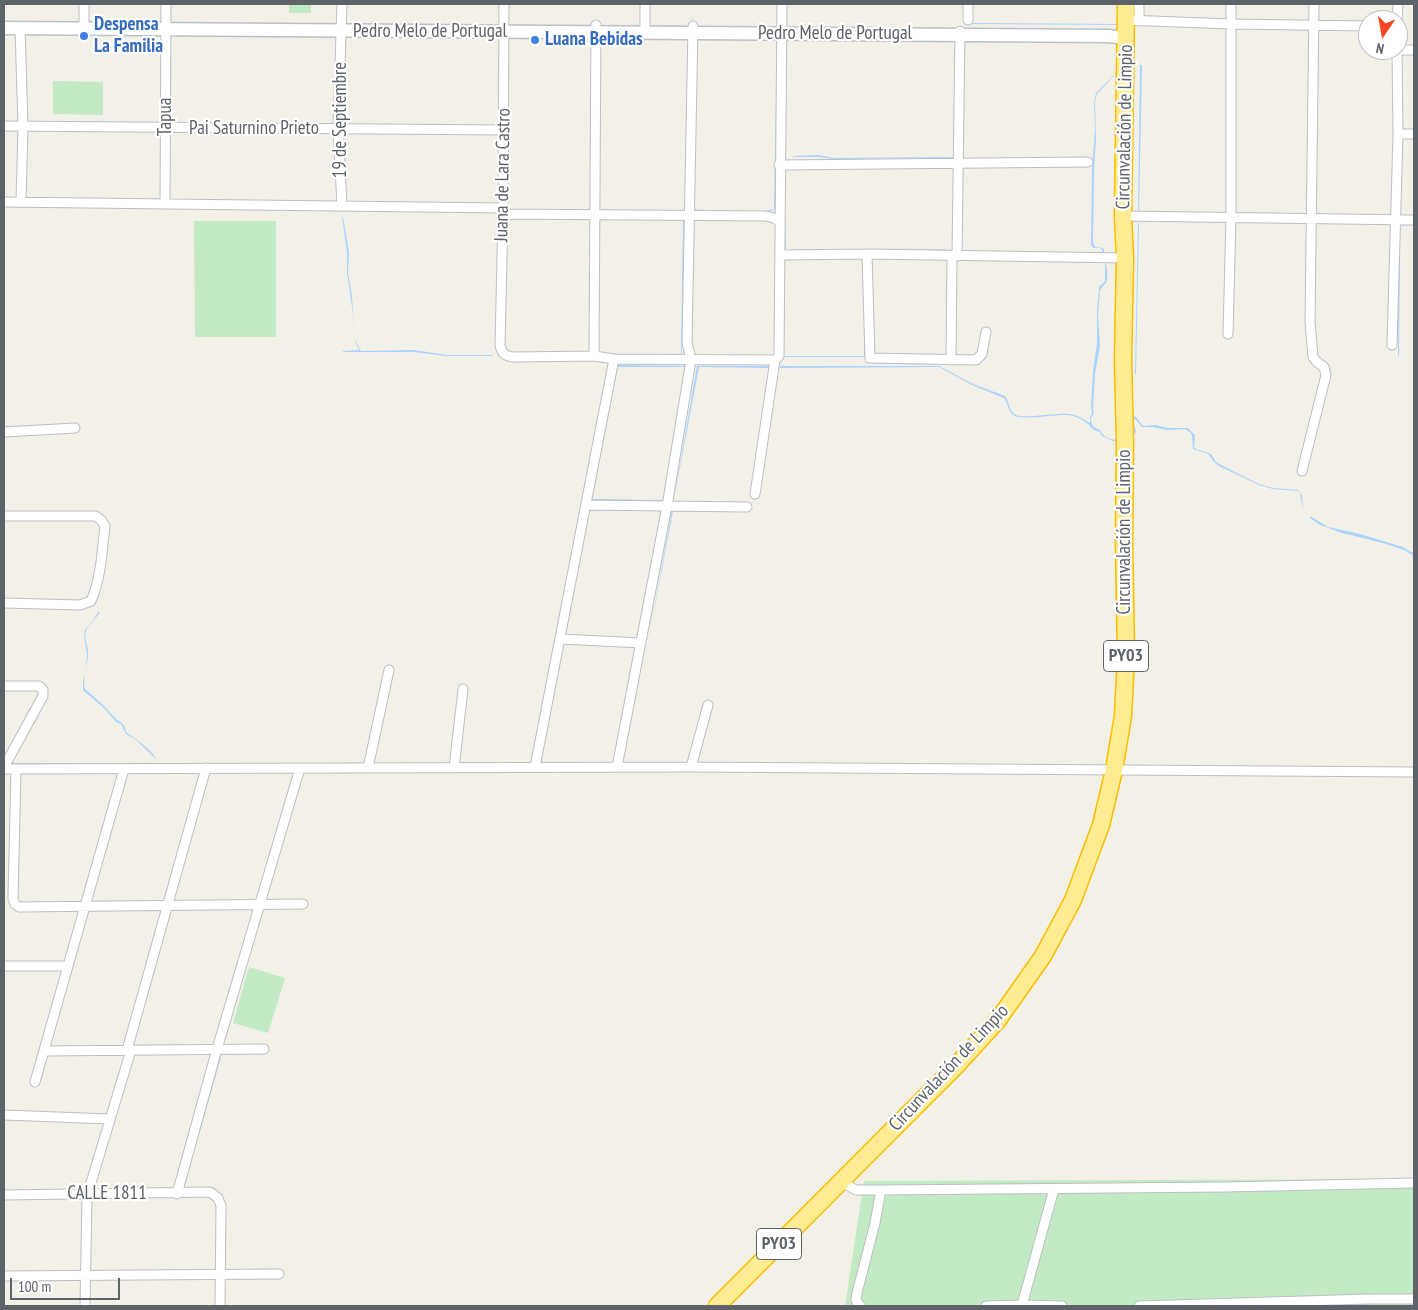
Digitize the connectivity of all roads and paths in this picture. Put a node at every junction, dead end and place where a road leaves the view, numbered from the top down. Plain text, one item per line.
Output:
1 (84, 4) edge
2 (166, 4) edge
3 (342, 4) edge
4 (504, 4) edge
5 (645, 4) edge
6 (782, 4) edge
7 (968, 4) edge
8 (1126, 4) edge
9 (1139, 4) edge
10 (1231, 4) edge
11 (1314, 4) edge
12 (4, 20) edge
13 (84, 24) junction
14 (1231, 24) junction
15 (166, 25) junction
16 (1314, 25) junction
17 (1358, 26) edge
18 (341, 27) junction
19 (1129, 27) junction
20 (4, 28) edge
21 (20, 28) junction
22 (505, 28) junction
23 (962, 28) junction
24 (596, 29) junction
25 (645, 29) junction
26 (693, 30) junction
27 (782, 30) junction
28 (1398, 60) edge
29 (4, 126) edge
30 (23, 126) junction
31 (166, 128) junction
32 (338, 130) junction
33 (504, 130) junction
34 (1398, 134) junction
35 (1414, 134) edge
36 (1088, 162) dead end
37 (958, 163) junction
38 (780, 165) junction
39 (4, 202) edge
40 (21, 202) junction
41 (165, 204) junction
42 (342, 206) junction
43 (503, 211) junction
44 (596, 215) junction
45 (689, 216) junction
46 (1123, 216) junction
47 (1231, 218) junction
48 (1312, 219) junction
49 (1396, 220) junction
50 (1414, 220) edge
51 (780, 222) junction
52 (867, 254) junction
53 (780, 255) junction
54 (955, 256) junction
55 (1125, 258) junction
56 (986, 332) dead end
57 (1228, 334) dead end
58 (1392, 345) dead end
59 (594, 356) junction
60 (614, 359) junction
61 (692, 360) junction
62 (775, 360) junction
63 (951, 360) junction
64 (75, 428) dead end
65 (4, 432) edge
66 (1302, 471) dead end
67 (755, 494) dead end
68 (586, 505) junction
69 (667, 506) junction
70 (748, 507) dead end
71 (4, 516) edge
72 (4, 603) edge
73 (560, 639) junction
74 (641, 643) junction
75 (389, 670) dead end
76 (4, 686) edge
77 (463, 689) dead end
78 (708, 705) dead end
79 (617, 767) junction
80 (691, 767) junction
81 (4, 768) edge
82 (124, 768) junction
83 (206, 768) junction
84 (300, 768) junction
85 (368, 768) junction
86 (454, 768) junction
87 (535, 768) junction
88 (16, 769) junction
89 (1114, 770) junction
90 (1414, 772) edge
91 (259, 904) junction
92 (303, 904) dead end
93 (168, 906) junction
94 (85, 907) junction
95 (4, 966) edge
96 (68, 966) junction
97 (217, 1049) junction
98 (264, 1049) dead end
99 (129, 1050) junction
100 (44, 1051) junction
101 (35, 1082) dead end
102 (4, 1115) edge
103 (110, 1119) junction
104 (841, 1182) junction
105 (1414, 1183) edge
106 (1054, 1189) junction
107 (881, 1190) junction
108 (87, 1194) junction
109 (177, 1194) junction
110 (4, 1195) edge
111 (279, 1274) dead end
112 (220, 1275) junction
113 (4, 1276) edge
114 (86, 1276) junction
115 (1414, 1299) edge
116 (1022, 1305) edge
117 (86, 1306) edge
118 (220, 1306) edge
119 (717, 1306) edge
120 (860, 1306) edge
121 (986, 1306) edge
122 (1062, 1306) edge
123 (1140, 1306) edge

1 - 13 street
2 - 15 street, Tapua
3 - 18 street, 19 de Septiembre
4 - 22 street, Juana de Lara Castro
5 - 25 street
6 - 27 street
7 - 23 street
8 - 19 highway, Circunvalación de Limpio / PY03
9 - 19 street
10 - 14 street
11 - 16 street
12 - 13 street, Pedro Melo de Portugal
13 - 15 street, Pedro Melo de Portugal
13 - 21 street, Pedro Melo de Portugal
14 - 16 street
14 - 19 street
14 - 47 street
15 - 18 street, Pedro Melo de Portugal
15 - 31 street, Tapua
16 - 17 street
16 - 48 street
18 - 22 street, Pedro Melo de Portugal
18 - 32 street, 19 de Septiembre
19 - 23 street, Pedro Melo de Portugal
19 - 46 highway, Circunvalación de Limpio / PY03
20 - 21 street, Pedro Melo de Portugal
21 - 30 street
22 - 24 street, Pedro Melo de Portugal
22 - 33 street, Juana de Lara Castro
23 - 27 street, Pedro Melo de Portugal
23 - 37 street
24 - 25 street, Pedro Melo de Portugal
24 - 44 street
25 - 26 street, Pedro Melo de Portugal
26 - 27 street, Pedro Melo de Portugal
26 - 45 street
27 - 38 street
28 - 34 street
29 - 30 street, Pai Saturnino Prieto
30 - 31 street, Pai Saturnino Prieto
30 - 40 street
31 - 32 street, Pai Saturnino Prieto
31 - 41 street, Tapua
32 - 33 street, Pai Saturnino Prieto
32 - 42 street, 19 de Septiembre
33 - 43 street, Juana de Lara Castro
34 - 35 street
34 - 49 street
36 - 37 street
37 - 38 street
37 - 54 street
38 - 51 street
39 - 40 street
40 - 41 street
41 - 42 street
42 - 43 street
43 - 44 street
43 - 59 street, Juana de Lara Castro
44 - 45 street
44 - 59 street
45 - 51 street
45 - 61 street
46 - 47 street
46 - 55 highway, Circunvalación de Limpio / PY03
47 - 48 street
47 - 57 street
48 - 49 street
48 - 66 street
49 - 50 street
49 - 58 street
51 - 53 street
52 - 53 street
52 - 54 street
52 - 63 street
53 - 62 street
54 - 55 street
54 - 63 street
55 - 89 highway, Circunvalación de Limpio / PY03
56 - 63 street
59 - 60 street
60 - 61 street
60 - 68 street
61 - 62 street
61 - 69 street
62 - 67 street
64 - 65 street
68 - 69 street
68 - 73 street
69 - 70 street
69 - 74 street
71 - 72 street
73 - 74 street
73 - 87 street
74 - 79 street
75 - 85 street
76 - 81 street
77 - 86 street
78 - 80 street
79 - 80 street
79 - 87 street
80 - 89 street
81 - 88 street
82 - 83 street
82 - 88 street
82 - 94 street
83 - 84 street
83 - 93 street
84 - 85 street
84 - 91 street
85 - 86 street
86 - 87 street
88 - 94 street
89 - 90 street
89 - 104 highway, Circunvalación de Limpio / PY03
91 - 92 street
91 - 93 street
91 - 97 street
93 - 94 street
93 - 99 street
94 - 96 street
95 - 96 street
96 - 100 street
97 - 98 street
97 - 99 street
97 - 109 street
99 - 100 street
99 - 103 street
100 - 101 street
102 - 103 street
103 - 108 street
104 - 107 street
104 - 119 highway, Circunvalación de Limpio / PY03
105 - 106 street
106 - 107 street
106 - 116 street
107 - 120 street
108 - 109 street, CALLE 1811
108 - 110 street, CALLE 1811
108 - 114 street
109 - 112 street, CALLE 1811
111 - 112 street
112 - 114 street
112 - 118 street
113 - 114 street
114 - 117 street
115 - 123 street
116 - 121 street
116 - 122 street

